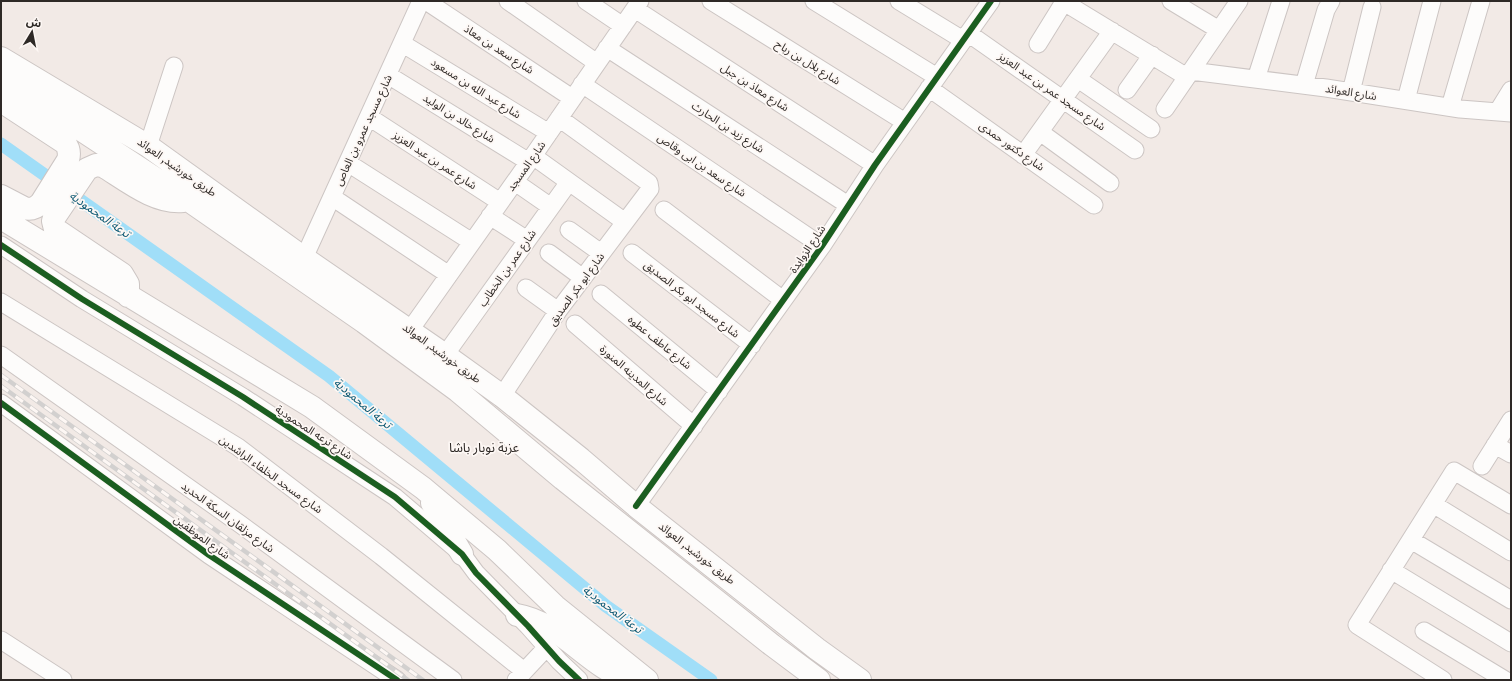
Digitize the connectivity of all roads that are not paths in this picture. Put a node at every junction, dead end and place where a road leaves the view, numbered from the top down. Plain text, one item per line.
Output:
1 (422, 1) edge
2 (426, 1) edge
3 (508, 1) edge
4 (586, 1) edge
5 (711, 1) edge
6 (814, 1) edge
7 (899, 1) edge
8 (991, 1) edge
9 (1171, 1) edge
10 (1239, 1) edge
11 (1281, 1) edge
12 (1331, 1) edge
13 (1432, 1) edge
14 (1481, 1) edge
15 (1063, 2) edge
16 (638, 5) edge
17 (1372, 7) dead end
18 (623, 26) junction
19 (1219, 30) junction
20 (1112, 31) junction
21 (966, 36) junction
22 (403, 44) junction
23 (1038, 44) dead end
24 (607, 48) junction
25 (1152, 55) junction
26 (1, 58) edge
27 (597, 63) junction
28 (174, 66) dead end
29 (1189, 74) junction
30 (388, 75) junction
31 (1256, 79) junction
32 (1078, 80) junction
33 (1, 82) edge
34 (933, 82) junction
35 (582, 84) junction
36 (1304, 85) junction
37 (1127, 90) dead end
38 (1511, 90) edge
39 (1351, 92) junction
40 (572, 98) junction
41 (1063, 99) junction
42 (1, 100) edge
43 (1406, 100) junction
44 (1450, 108) junction
45 (1165, 109) dead end
46 (1504, 112) edge
47 (369, 117) junction
48 (559, 118) junction
49 (905, 122) junction
50 (1150, 129) dead end
51 (1040, 132) junction
52 (549, 133) junction
53 (148, 146) junction
54 (1136, 150) dead end
55 (1023, 154) junction
56 (531, 159) junction
57 (348, 163) junction
58 (77, 164) junction
59 (875, 165) junction
60 (515, 182) junction
61 (569, 182) junction
62 (1110, 183) dead end
63 (1, 196) edge
64 (332, 197) junction
65 (188, 200) junction
66 (500, 202) junction
67 (848, 205) junction
68 (1094, 205) dead end
69 (551, 207) junction
70 (47, 210) junction
71 (664, 210) dead end
72 (490, 216) junction
73 (1, 218) edge
74 (625, 222) junction
75 (569, 230) dead end
76 (526, 240) junction
77 (472, 242) junction
78 (1, 245) edge
79 (822, 246) junction
80 (549, 253) dead end
81 (602, 253) junction
82 (632, 253) dead end
83 (304, 258) junction
84 (448, 275) junction
85 (583, 278) junction
86 (526, 288) dead end
87 (601, 294) dead end
88 (128, 296) junction
89 (784, 300) junction
90 (1, 302) edge
91 (558, 311) junction
92 (575, 324) dead end
93 (410, 330) junction
94 (752, 344) junction
95 (1, 355) edge
96 (446, 355) junction
97 (458, 391) junction
98 (719, 391) junction
99 (502, 396) junction
100 (1, 403) edge
101 (1511, 420) edge
102 (536, 424) junction
103 (694, 426) junction
104 (1495, 445) junction
105 (1511, 454) edge
106 (1482, 466) dead end
107 (423, 488) junction
108 (1433, 504) junction
109 (1511, 505) edge
110 (636, 506) junction
111 (1411, 540) junction
112 (1511, 552) edge
113 (462, 554) junction
114 (1392, 570) junction
115 (1511, 600) edge
116 (518, 615) junction
117 (1424, 631) dead end
118 (1, 640) edge
119 (1511, 643) edge
120 (546, 647) junction
121 (1511, 673) edge
122 (520, 676) edge
123 (64, 680) edge
124 (397, 680) edge
125 (453, 680) edge
126 (580, 680) edge
127 (631, 680) edge
128 (647, 680) edge
129 (819, 680) edge
130 (860, 680) edge
131 (1444, 680) edge
132 (1506, 680) edge

1 - 22 street, شارع مسجد عمرو بن العاص
2 - 40 street, شارع سعد بن معاذ
3 - 27 street
4 - 18 street
5 - 49 street, شارع بلال بن رباح
6 - 34 street, شارع دكتور حمدى
7 - 21 street, شارع مسجد عمر بن عبد العزيز
8 - 21 street, شارع الزوايدة
9 - 19 street
10 - 19 street
11 - 31 street
12 - 36 street
13 - 43 street
14 - 44 street
15 - 20 street
15 - 23 street
16 - 18 street, شارع المسجد
16 - 59 street, شارع معاذ بن جبل
17 - 39 street
18 - 24 street, شارع المسجد
19 - 29 street
20 - 25 street
20 - 32 street
21 - 34 street, شارع الزوايدة
21 - 41 street, شارع مسجد عمر بن عبد العزيز
22 - 30 street, شارع مسجد عمرو بن العاص
22 - 52 street, شارع عبد الله بن مسعود
24 - 27 street, شارع المسجد
24 - 67 street, شارع زيد بن الحارث
25 - 29 street
25 - 37 street
26 - 53 main road, طريق خورشيد, العوائد
27 - 35 street, شارع المسجد
28 - 53 street
29 - 31 street, شارع العوائد
29 - 45 street
30 - 47 street, شارع مسجد عمرو بن العاص
30 - 56 street, شارع خالد بن الوليد
31 - 36 street, شارع العوائد
32 - 41 street
32 - 50 street
33 - 65 main road, طريق خورشيد, العوائد
34 - 49 street, شارع الزوايدة
34 - 55 street, شارع دكتور حمدى
35 - 40 street, شارع المسجد
35 - 79 street, شارع سعد بن ابى وقاص
36 - 39 street, شارع العوائد
38 - 46 street
39 - 43 street, شارع العوائد
40 - 48 street, شارع المسجد
41 - 51 street
41 - 54 street, شارع مسجد عمر بن عبد العزيز
42 - 58 main road
43 - 44 street, شارع العوائد
44 - 46 street, شارع العوائد
47 - 57 street, شارع مسجد عمرو بن العاص
47 - 66 street, شارع عمر بن عبد العزيز
48 - 52 street, شارع المسجد
48 - 74 street, شارع ابو بكر الصديق
49 - 59 street, شارع الزوايدة
51 - 55 street
51 - 62 street
52 - 56 street, شارع المسجد
53 - 83 main road, طريق خورشيد, العوائد
55 - 68 street, شارع دكتور حمدى
56 - 60 street, شارع المسجد
56 - 61 street, شارع خالد بن الوليد
57 - 64 street, شارع مسجد عمرو بن العاص
57 - 77 street
58 - 65 main road
58 - 70 main road
59 - 67 street, شارع الزوايدة
60 - 66 street, شارع المسجد
60 - 69 street
61 - 69 street, شارع عمر بن الخطاب
61 - 74 street, شارع خالد بن الوليد
63 - 70 main road
64 - 83 street, شارع مسجد عمرو بن العاص
64 - 84 street
65 - 97 main road, طريق خورشيد, العوائد
66 - 72 street, شارع المسجد
67 - 79 street, شارع الزوايدة
69 - 76 street, شارع عمر بن الخطاب
70 - 88 main road
71 - 89 street
72 - 76 street
72 - 77 street, شارع المسجد
73 - 88 main road
74 - 81 street, شارع ابو بكر الصديق
75 - 81 street
76 - 96 street, شارع عمر بن الخطاب
77 - 84 street, شارع المسجد
78 - 113 street, شارع ترعه المحمودية
79 - 89 street, شارع الزوايدة
80 - 85 street
81 - 85 street, شارع ابو بكر الصديق
82 - 94 street, شارع مسجد ابو بكر الصديق
83 - 93 main road, طريق خورشيد, العوائد
84 - 93 street, شارع المسجد
85 - 91 street, شارع ابو بكر الصديق
86 - 91 street
87 - 98 street, شارع عاطف عطوه
88 - 107 main road
89 - 94 street, شارع الزوايدة
90 - 122 street, شارع مسجد الخلفاء الراشدين
91 - 99 street, شارع ابو بكر الصديق
92 - 103 street, شارع المدينه المنورة
93 - 96 main road, طريق خورشيد, العوائد
94 - 98 street, شارع الزوايدة
95 - 125 street, شارع مزلقان السكة الحديد
96 - 99 main road, طريق خورشيد, العوائد
97 - 102 main road
97 - 129 main road, طريق خورشيد, العوائد
98 - 103 street, شارع الزوايدة
99 - 102 main road, طريق خورشيد, العوائد
100 - 124 street, شارع الموظفين
101 - 104 street
102 - 110 main road, طريق خورشيد, العوائد
103 - 110 street, شارع الزوايدة
104 - 105 street
104 - 106 street
107 - 113 main road
107 - 128 main road
108 - 109 street
108 - 111 street
108 - 112 street
110 - 130 main road, طريق خورشيد, العوائد
111 - 114 street
111 - 115 street
113 - 116 street, شارع ترعه المحمودية
114 - 119 street
114 - 131 street
116 - 120 street, شارع ترعه المحمودية
116 - 127 main road
117 - 132 street
118 - 123 street
120 - 122 street
120 - 126 street, شارع ترعه المحمودية
121 - 132 street

